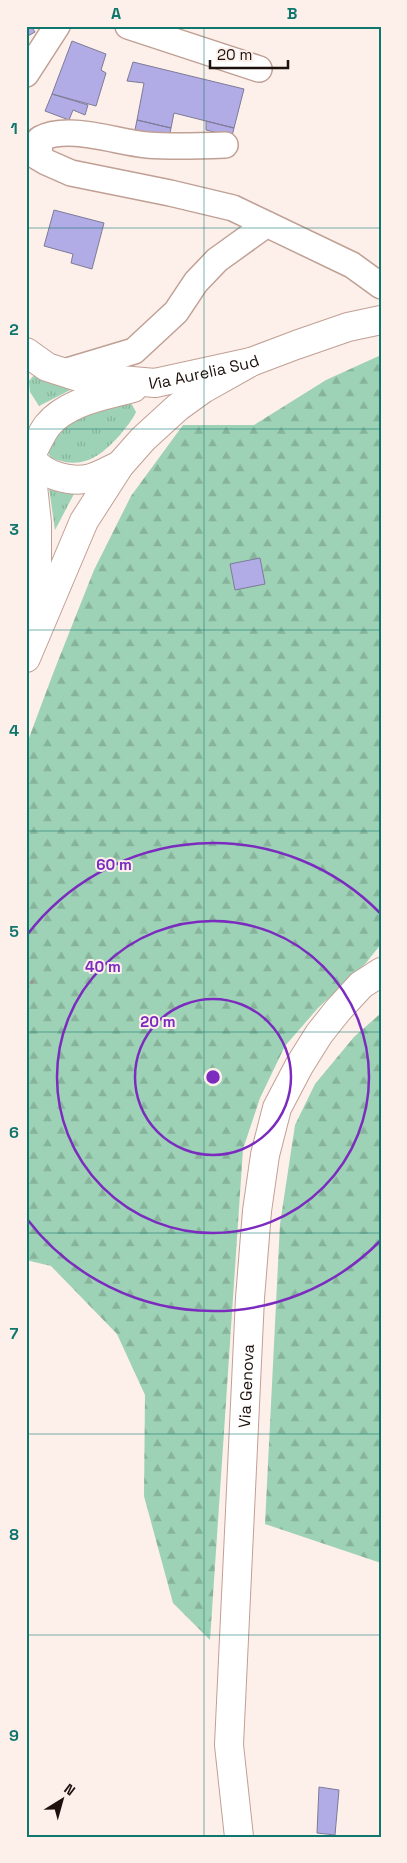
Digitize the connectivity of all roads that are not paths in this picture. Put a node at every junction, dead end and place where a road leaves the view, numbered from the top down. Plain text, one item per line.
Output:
1 (57, 26) edge
2 (128, 26) edge
3 (259, 69) dead end
4 (26, 74) edge
5 (225, 145) dead end
6 (33, 154) edge
7 (268, 224) junction
8 (381, 286) edge
9 (381, 320) edge
10 (26, 352) edge
11 (251, 362) junction
12 (64, 372) junction
13 (155, 383) junction
14 (28, 451) edge
15 (120, 464) junction
16 (26, 630) edge
17 (26, 658) edge
18 (381, 972) edge
19 (239, 1837) edge

1 - 4 street
2 - 3 street
5 - 6 street
6 - 7 street
7 - 8 street
7 - 12 street
9 - 11 main road, Via Aurelia Sud
10 - 12 main road, Via Aurelia Sud
11 - 13 main road, Via Aurelia Sud
11 - 15 main road
12 - 13 main road, Via Aurelia Sud
13 - 14 main road
14 - 15 main road
14 - 16 main road
15 - 17 main road
18 - 19 main road, Via Genova

